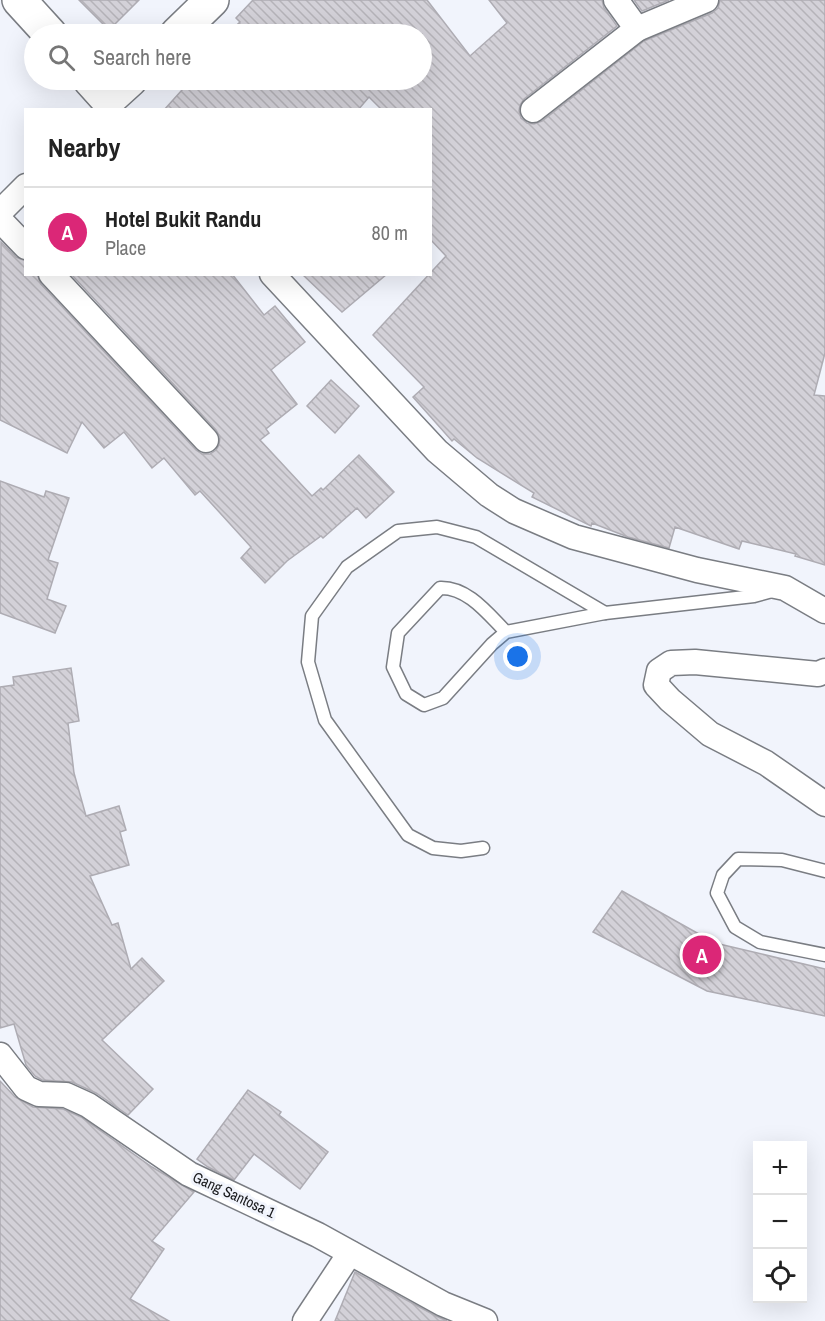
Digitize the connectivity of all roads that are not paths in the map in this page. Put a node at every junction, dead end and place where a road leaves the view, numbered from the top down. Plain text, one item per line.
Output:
1 (19, 0) edge
2 (212, 0) edge
3 (616, 0) edge
4 (706, 0) edge
5 (41, 24) edge
6 (187, 24) edge
7 (637, 29) junction
8 (533, 110) dead end
9 (24, 188) edge
10 (0, 212) edge
11 (0, 220) edge
12 (24, 246) edge
13 (53, 276) edge
14 (274, 276) edge
15 (206, 440) dead end
16 (785, 588) junction
17 (825, 610) edge
18 (605, 613) junction
19 (506, 632) junction
20 (825, 671) edge
21 (825, 804) edge
22 (483, 849) dead end
23 (825, 871) edge
24 (825, 955) edge
25 (0, 1055) edge
26 (350, 1253) junction
27 (305, 1321) edge
28 (485, 1321) edge

1 - 5 street
2 - 6 street
3 - 7 street
4 - 7 street
7 - 8 street
9 - 10 street
11 - 12 street
13 - 15 street
14 - 16 street
16 - 17 street
16 - 18 lane
18 - 19 lane
18 - 22 lane
19 - 19 lane
20 - 21 street
23 - 24 lane
25 - 26 street, Gang Santosa 1
26 - 27 street
26 - 28 street, Gang Santosa 1

